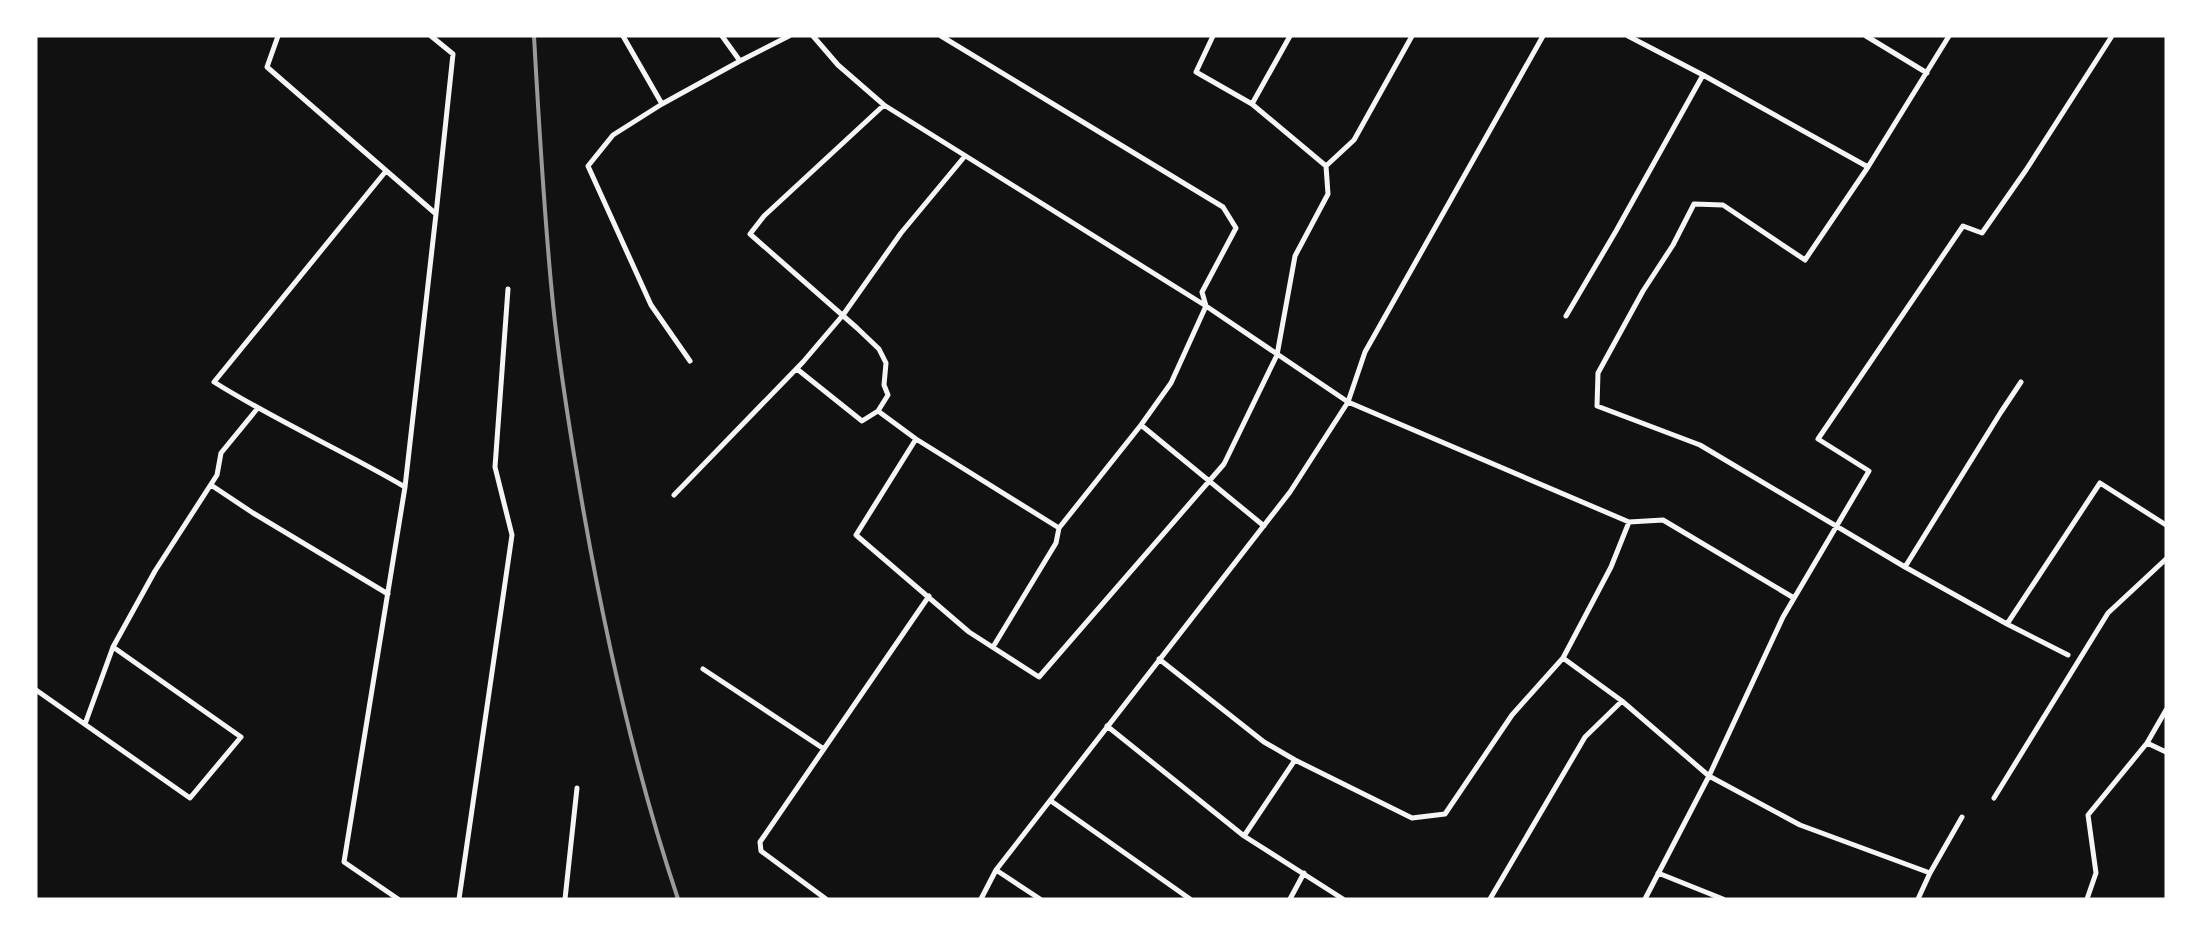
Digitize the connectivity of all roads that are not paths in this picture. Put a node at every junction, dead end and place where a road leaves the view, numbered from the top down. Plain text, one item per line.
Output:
1 (278, 36) edge
2 (431, 36) edge
3 (623, 36) edge
4 (722, 36) edge
5 (789, 36) edge
6 (813, 36) edge
7 (942, 36) edge
8 (1212, 36) edge
9 (1290, 36) edge
10 (1412, 36) edge
11 (1543, 36) edge
12 (1628, 36) edge
13 (1866, 36) edge
14 (1949, 36) edge
15 (2112, 36) edge
16 (740, 61) junction
17 (1927, 72) junction
18 (1704, 75) junction
19 (662, 104) junction
20 (1252, 104) junction
21 (884, 105) junction
22 (965, 156) junction
23 (1326, 166) junction
24 (1868, 167) junction
25 (386, 171) junction
26 (436, 214) junction
27 (508, 289) dead end
28 (1206, 306) junction
29 (843, 315) junction
30 (1566, 316) dead end
31 (1277, 355) junction
32 (690, 361) dead end
33 (796, 369) junction
34 (2021, 382) dead end
35 (1348, 402) junction
36 (257, 409) junction
37 (878, 411) junction
38 (1141, 425) junction
39 (916, 439) junction
40 (1208, 482) junction
41 (211, 485) junction
42 (405, 487) junction
43 (674, 495) dead end
44 (1629, 522) junction
45 (2166, 525) edge
46 (1264, 526) junction
47 (1836, 526) junction
48 (1060, 528) junction
49 (2166, 559) edge
50 (1905, 566) junction
51 (388, 594) junction
52 (929, 596) junction
53 (1794, 598) junction
54 (2007, 624) junction
55 (113, 647) junction
56 (993, 647) junction
57 (2068, 655) dead end
58 (1563, 658) junction
59 (1159, 659) junction
60 (703, 669) dead end
61 (36, 690) edge
62 (1622, 701) junction
63 (2166, 710) edge
64 (85, 724) junction
65 (1107, 726) junction
66 (2147, 743) junction
67 (824, 749) junction
68 (2166, 752) edge
69 (1295, 760) junction
70 (1708, 776) junction
71 (577, 788) dead end
72 (1994, 798) dead end
73 (1051, 800) junction
74 (1962, 816) dead end
75 (1244, 836) junction
76 (996, 870) junction
77 (1304, 873) junction
78 (1658, 873) junction
79 (1930, 873) junction
80 (398, 899) edge
81 (459, 899) edge
82 (564, 899) edge
83 (826, 899) edge
84 (981, 899) edge
85 (1040, 899) edge
86 (1190, 899) edge
87 (1290, 899) edge
88 (1343, 899) edge
89 (1490, 899) edge
90 (1645, 899) edge
91 (1723, 899) edge
92 (1918, 899) edge
93 (2087, 899) edge

1 - 25 street
2 - 26 street
3 - 19 street
4 - 16 street
5 - 16 street
6 - 21 street
7 - 28 street
8 - 20 street
9 - 20 street
10 - 23 street
11 - 35 street
12 - 18 street
13 - 17 street
14 - 17 street
15 - 47 street
16 - 19 street
17 - 24 street
18 - 24 street
18 - 30 street
19 - 32 street
20 - 23 street
21 - 22 street
21 - 29 street
22 - 28 street
22 - 29 street
23 - 31 street
24 - 47 street
25 - 26 street
25 - 36 street
26 - 42 street
27 - 81 street
28 - 31 street
28 - 38 street
29 - 33 street
29 - 37 street
31 - 35 street
31 - 40 street
33 - 37 street
33 - 43 street
34 - 50 street
35 - 44 street
35 - 46 street
36 - 41 street
36 - 42 street
37 - 39 street
38 - 40 street
38 - 48 street
39 - 48 street
39 - 52 street
40 - 46 street
40 - 56 street
41 - 51 street
41 - 55 street
42 - 51 street
44 - 53 street
44 - 58 street
45 - 54 street
46 - 59 street
47 - 50 street
47 - 53 street
48 - 56 street
49 - 72 street
50 - 54 street
51 - 80 street
52 - 56 street
52 - 67 street
53 - 70 street
54 - 57 street
55 - 64 street
55 - 64 street
58 - 62 street
58 - 69 street
59 - 65 street
59 - 69 street
60 - 67 street
61 - 64 street
62 - 70 street
62 - 89 street
63 - 66 street
65 - 73 street
65 - 75 street
66 - 68 street
66 - 93 street
67 - 83 street
69 - 75 street
70 - 78 street
70 - 79 street
71 - 82 street
73 - 76 street
73 - 86 street
74 - 79 street
75 - 77 street
76 - 84 street
76 - 85 street
77 - 87 street
77 - 88 street
78 - 90 street
78 - 91 street
79 - 92 street

